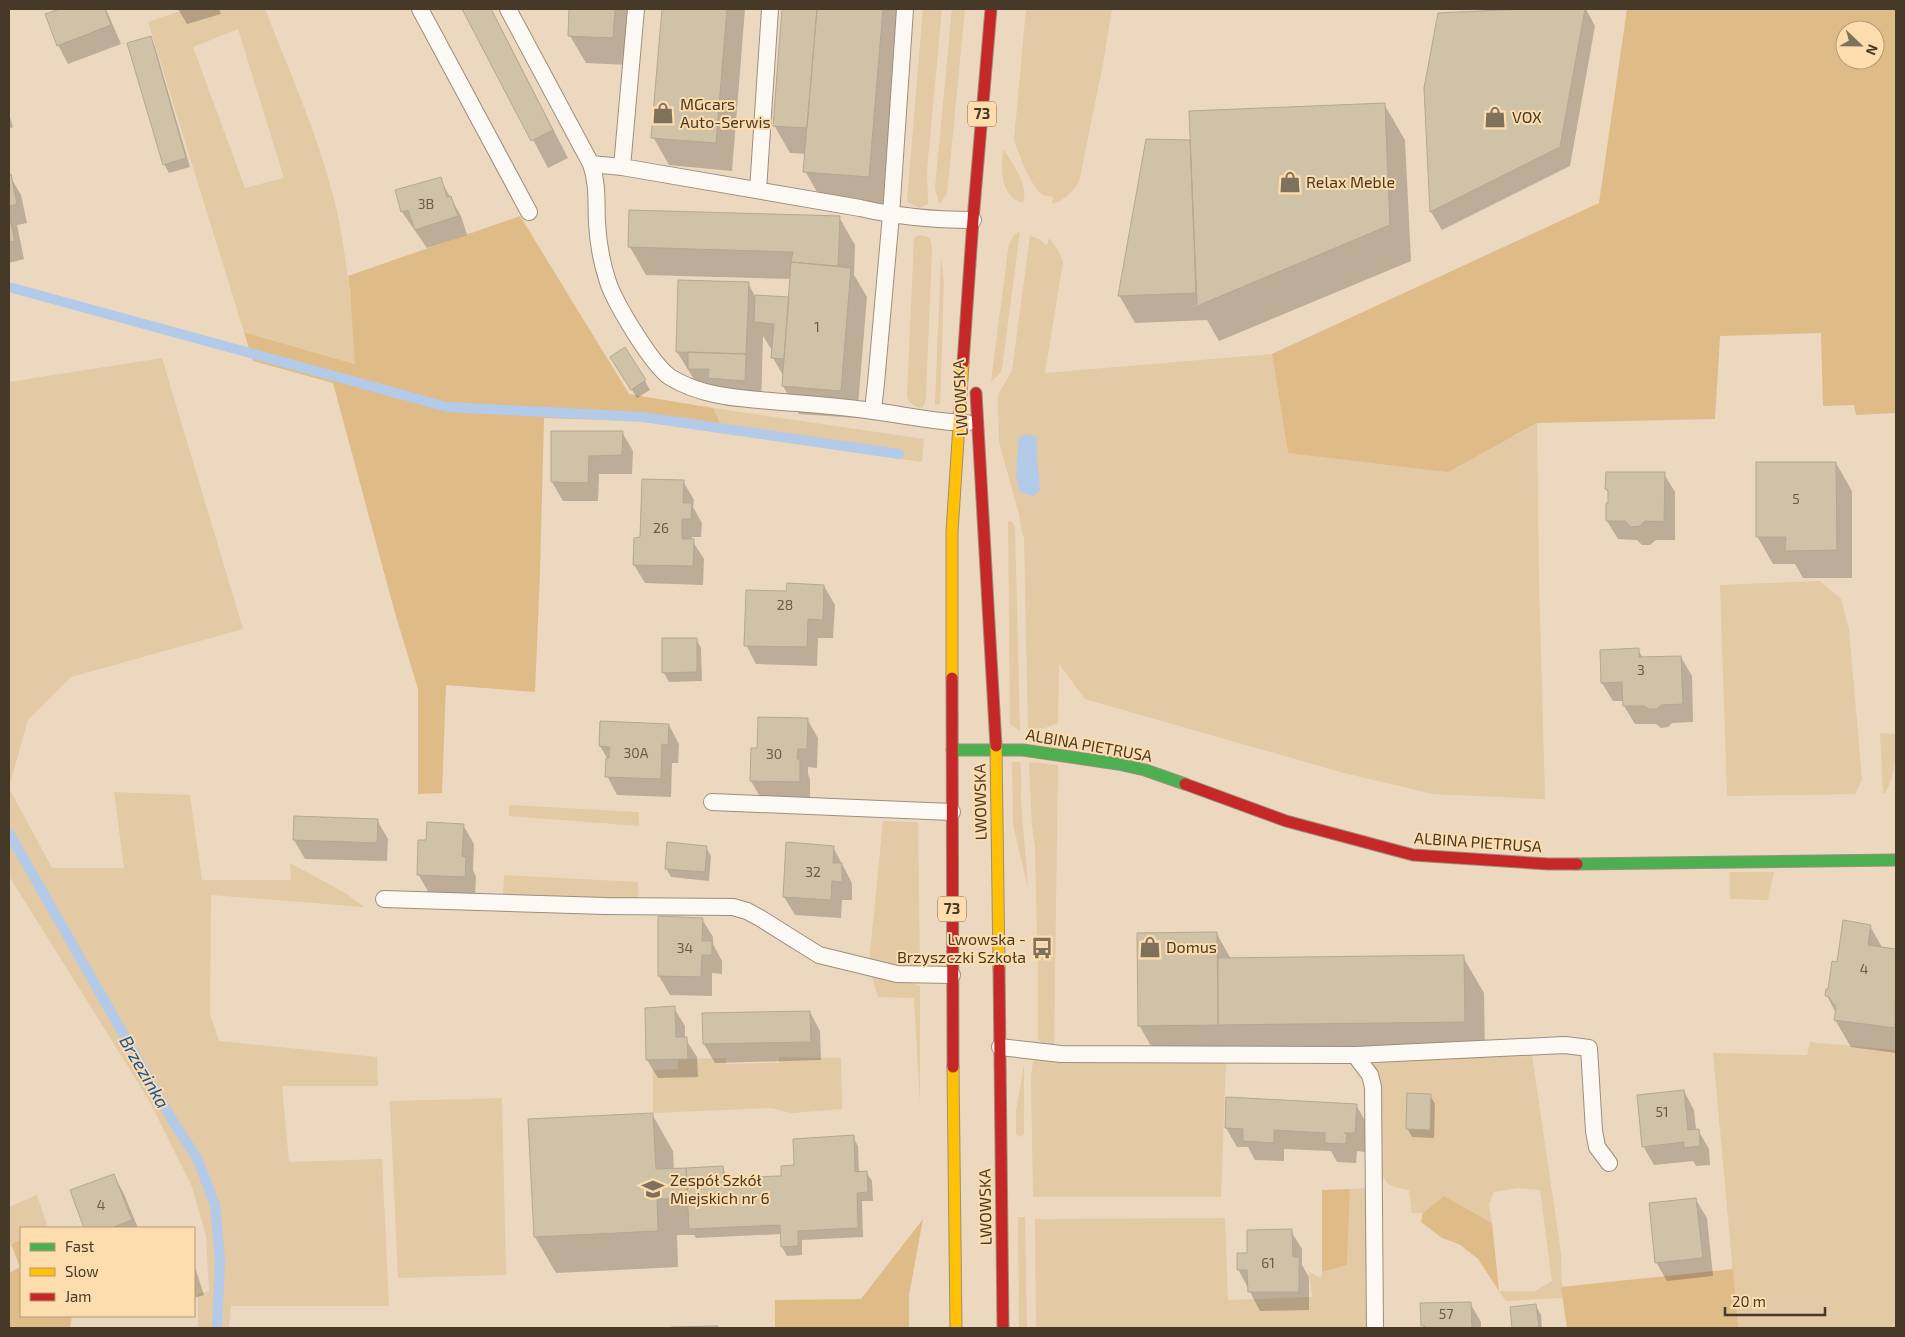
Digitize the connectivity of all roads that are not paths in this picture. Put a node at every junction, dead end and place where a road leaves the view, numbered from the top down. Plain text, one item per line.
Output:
1 (420, 9) edge
2 (508, 9) edge
3 (636, 9) edge
4 (770, 9) edge
5 (905, 9) edge
6 (991, 9) edge
7 (591, 164) junction
8 (622, 167) junction
9 (758, 190) junction
10 (528, 212) dead end
11 (891, 215) junction
12 (973, 220) junction
13 (970, 276) junction
14 (975, 365) dead end
15 (976, 384) dead end
16 (872, 410) junction
17 (960, 423) junction
18 (978, 424) junction
19 (996, 748) junction
20 (952, 750) junction
21 (712, 802) dead end
22 (952, 812) junction
23 (1896, 860) edge
24 (384, 899) dead end
25 (952, 975) junction
26 (1000, 1047) junction
27 (1355, 1055) junction
28 (1610, 1163) dead end
29 (956, 1328) edge
30 (1003, 1328) edge
31 (1375, 1328) edge

1 - 10 lane
2 - 7 lane
3 - 8 lane
4 - 9 lane
5 - 11 lane
6 - 12 main road, LWOWSKA / 73
7 - 8 lane
7 - 16 lane
8 - 9 lane
9 - 11 lane
11 - 12 lane
11 - 16 lane
12 - 13 main road, LWOWSKA / 73
13 - 14 main road, LWOWSKA / 73
13 - 17 main road, LWOWSKA / 73
15 - 18 main road, LWOWSKA
16 - 17 lane
17 - 18 lane
17 - 20 main road, LWOWSKA / 73
18 - 19 main road, LWOWSKA
19 - 20 main road, ALBINA PIETRUSA
19 - 23 main road, ALBINA PIETRUSA
19 - 26 main road, LWOWSKA
20 - 22 main road, LWOWSKA / 73
21 - 22 lane
22 - 25 main road, LWOWSKA / 73
24 - 25 lane
25 - 29 main road, LWOWSKA / 73
26 - 27 lane
26 - 30 main road, LWOWSKA
27 - 28 lane
27 - 31 lane

